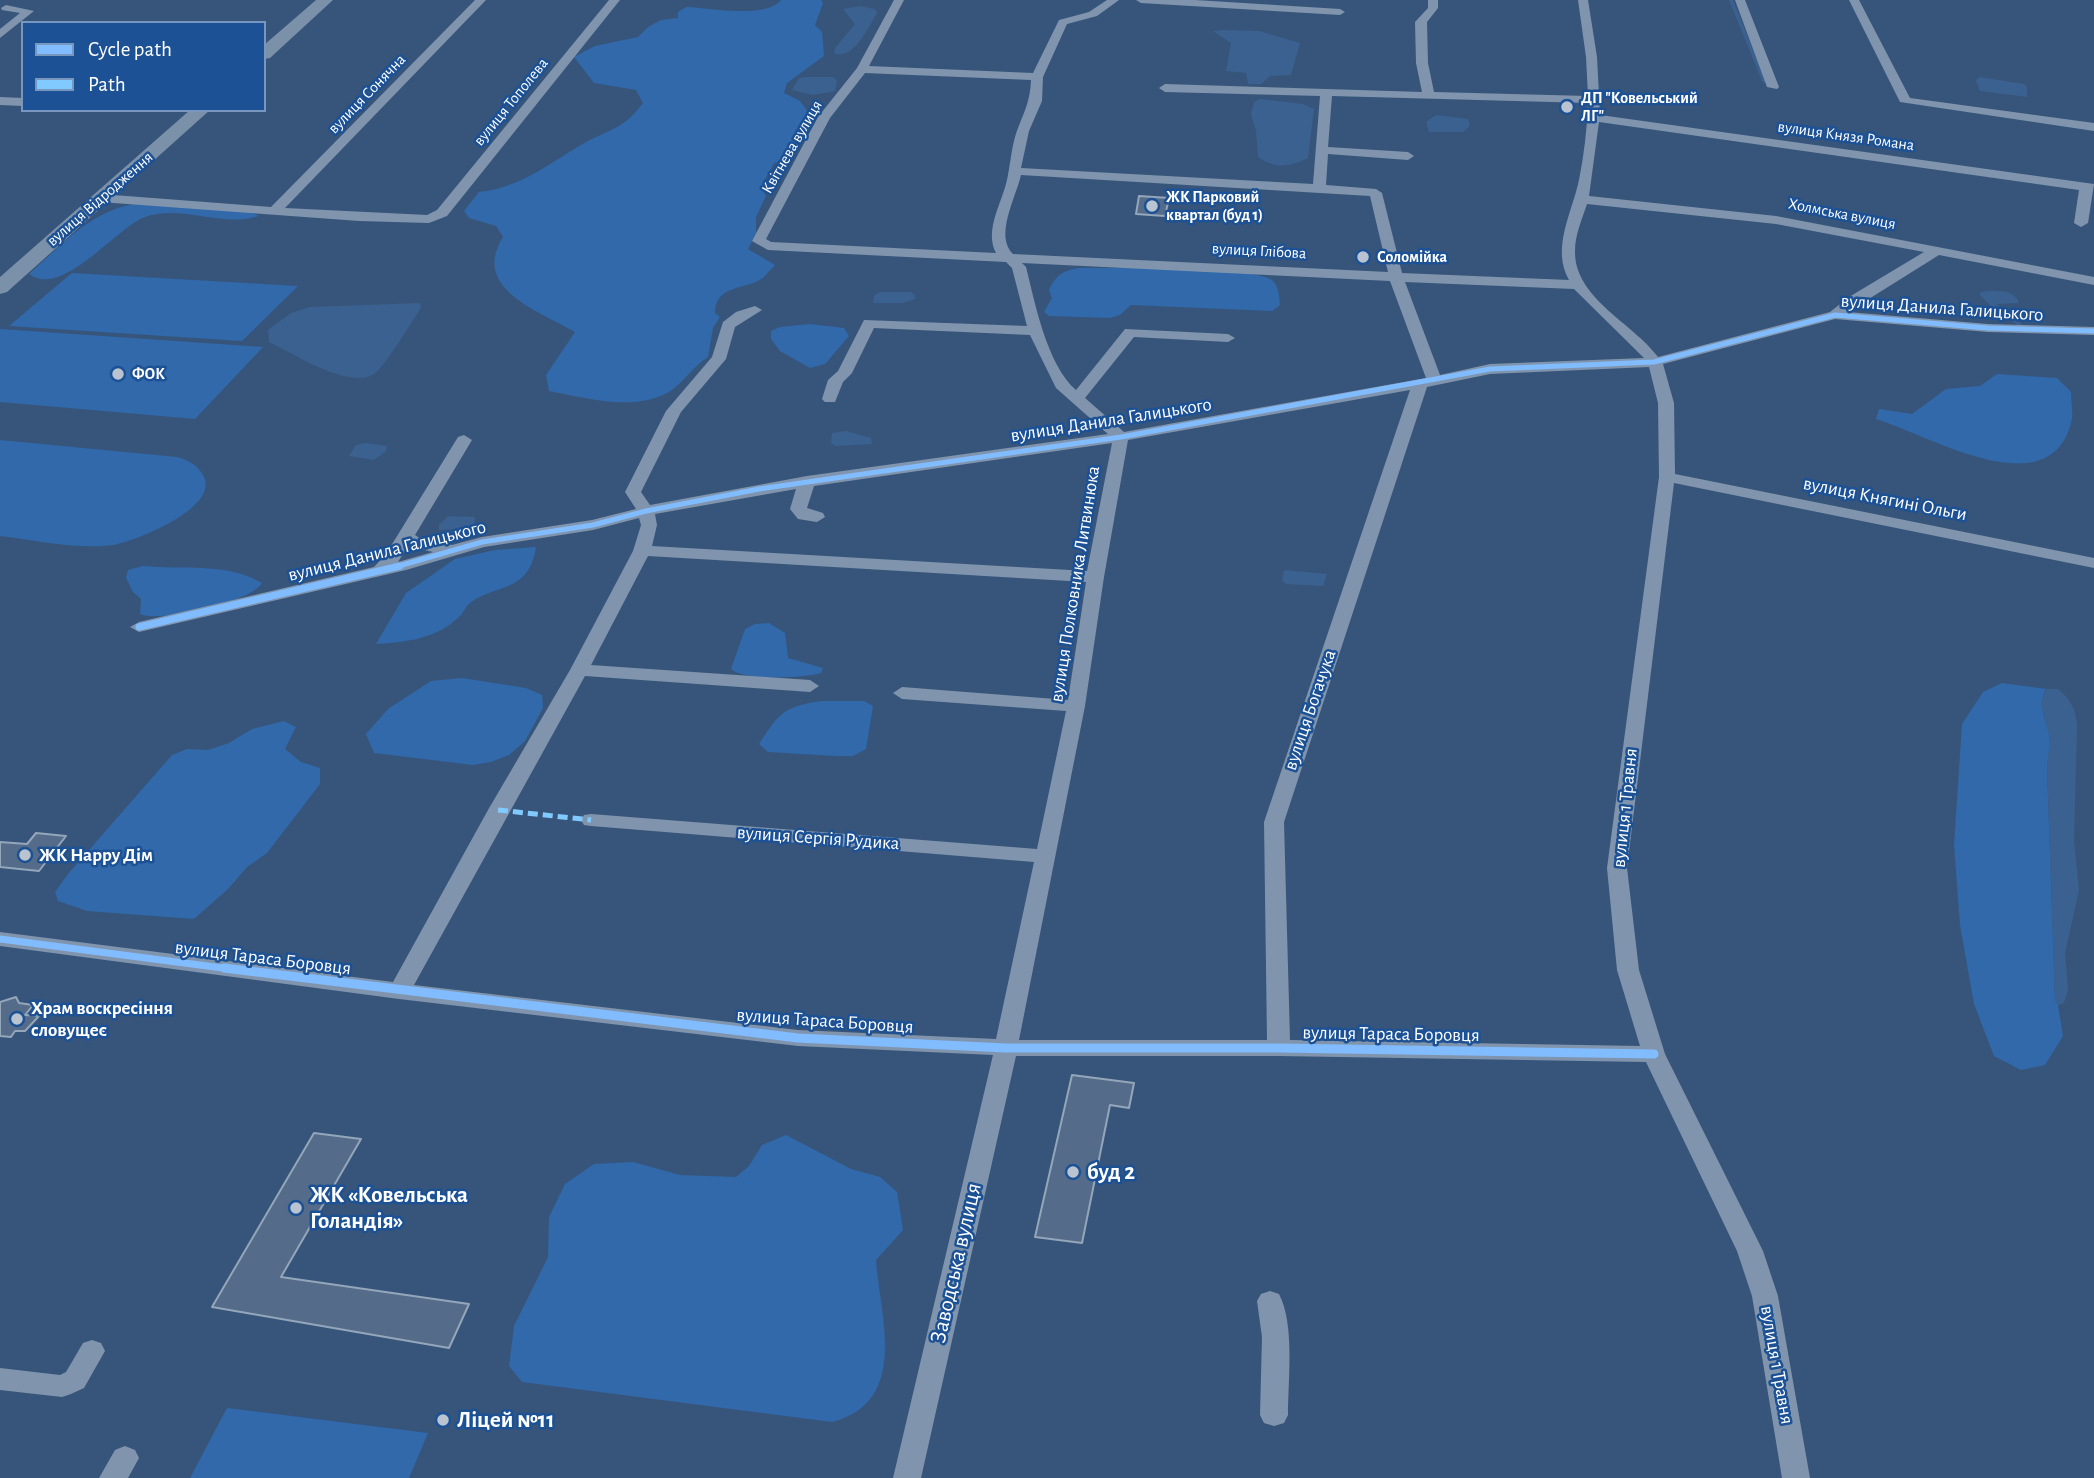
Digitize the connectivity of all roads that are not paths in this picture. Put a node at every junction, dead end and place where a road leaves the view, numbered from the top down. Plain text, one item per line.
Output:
1 (325, 0) edge
2 (481, 0) edge
3 (615, 0) edge
4 (899, 0) edge
5 (1114, 0) edge
6 (1142, 0) edge
7 (1433, 0) edge
8 (1583, 0) edge
9 (1741, 0) edge
10 (1854, 0) edge
11 (1223, 3) edge
12 (6, 8) dead end
13 (1339, 12) dead end
14 (0, 35) edge
15 (266, 52) edge
16 (862, 69) junction
17 (1037, 77) junction
18 (1773, 87) dead end
19 (1165, 88) dead end
20 (1326, 92) junction
21 (1429, 95) junction
22 (1594, 100) junction
23 (0, 101) edge
24 (21, 102) edge
25 (199, 112) edge
26 (1594, 118) junction
27 (2094, 127) edge
28 (1320, 150) junction
29 (1408, 156) dead end
30 (1015, 171) junction
31 (2090, 187) edge
32 (1319, 188) junction
33 (100, 198) junction
34 (1581, 199) junction
35 (275, 210) junction
36 (2081, 223) dead end
37 (760, 241) joint
38 (1938, 250) junction
39 (1009, 258) junction
40 (1396, 277) junction
41 (2094, 281) edge
42 (1578, 285) junction
43 (0, 288) edge
44 (755, 310) dead end
45 (1835, 315) junction
46 (1035, 331) junction
47 (2094, 331) edge
48 (1228, 338) dead end
49 (1654, 362) junction
50 (1427, 382) junction
51 (1075, 398) junction
52 (830, 399) dead end
53 (1121, 437) junction
54 (464, 440) dead end
55 (1668, 477) junction
56 (807, 481) junction
57 (646, 511) junction
58 (817, 517) dead end
59 (405, 536) junction
60 (451, 550) junction
61 (642, 551) junction
62 (2094, 563) edge
63 (381, 570) junction
64 (1095, 577) junction
65 (139, 627) dead end
66 (579, 670) junction
67 (810, 686) dead end
68 (902, 693) dead end
69 (1076, 706) junction
70 (591, 820) dead end
71 (1046, 856) junction
72 (0, 939) edge
73 (399, 991) junction
74 (1006, 1048) junction
75 (1279, 1048) junction
76 (1654, 1054) junction
77 (1270, 1301) dead end
78 (92, 1352) dead end
79 (0, 1379) edge
80 (1274, 1415) dead end
81 (907, 1478) edge
82 (1796, 1478) edge

1 - 15 street
2 - 35 street, вулиця Сонячна
3 - 35 street, вулиця Тополева
4 - 16 street, Квітнева вулиця
5 - 17 street
6 - 11 street
7 - 21 street
8 - 22 street
9 - 18 street
10 - 27 street
11 - 13 street
12 - 14 street
16 - 17 street
16 - 37 street, Квітнева вулиця
17 - 30 street
19 - 20 street
20 - 21 street
20 - 28 street
21 - 22 street
22 - 26 street
23 - 24 street
25 - 33 street, вулиця Відродження
26 - 31 street, вулиця Князя Романа
26 - 34 street
28 - 29 street
28 - 32 street
30 - 32 street
30 - 39 street
31 - 36 street
32 - 40 street
33 - 35 street
33 - 43 street, вулиця Відродження
34 - 38 street, Холмська вулиця
34 - 42 street
37 - 39 street, вулиця Глібова
38 - 41 street, Холмська вулиця
38 - 45 street
39 - 40 street, вулиця Глібова
39 - 46 street
40 - 42 street, вулиця Глібова
40 - 50 street
42 - 49 street
44 - 57 street
45 - 47 street, вулиця Данила Галицького
45 - 49 street, вулиця Данила Галицького
46 - 51 street
46 - 52 street
48 - 51 street
49 - 50 street, вулиця Данила Галицького
49 - 55 street, вулиця 1 Травня
50 - 53 street, вулиця Данила Галицького
50 - 75 street, вулиця Богачука
51 - 53 street
53 - 56 street, вулиця Данила Галицького
53 - 64 street, вулиця Полковника Литвинюка
54 - 59 street
55 - 62 street, вулиця Княгині Ольги
55 - 76 street, вулиця 1 Травня
56 - 57 street, вулиця Данила Галицького
56 - 58 street
57 - 60 street, вулиця Данила Галицького
57 - 61 street
59 - 60 street
59 - 63 street
60 - 63 street, вулиця Данила Галицького
61 - 64 street
61 - 66 street
63 - 65 street, вулиця Данила Галицького
64 - 69 street, вулиця Полковника Литвинюка
66 - 67 street
66 - 73 street
68 - 69 street
69 - 71 street, вулиця Полковника Литвинюка
70 - 71 street, вулиця Сергія Рудика
71 - 74 street, вулиця Полковника Литвинюка
72 - 73 street, вулиця Тараса Боровця
73 - 74 street, вулиця Тараса Боровця
74 - 75 street, вулиця Тараса Боровця
74 - 81 street, Заводська вулиця
75 - 76 street, вулиця Тараса Боровця
76 - 82 street, вулиця 1 Травня
77 - 80 street
78 - 79 street

